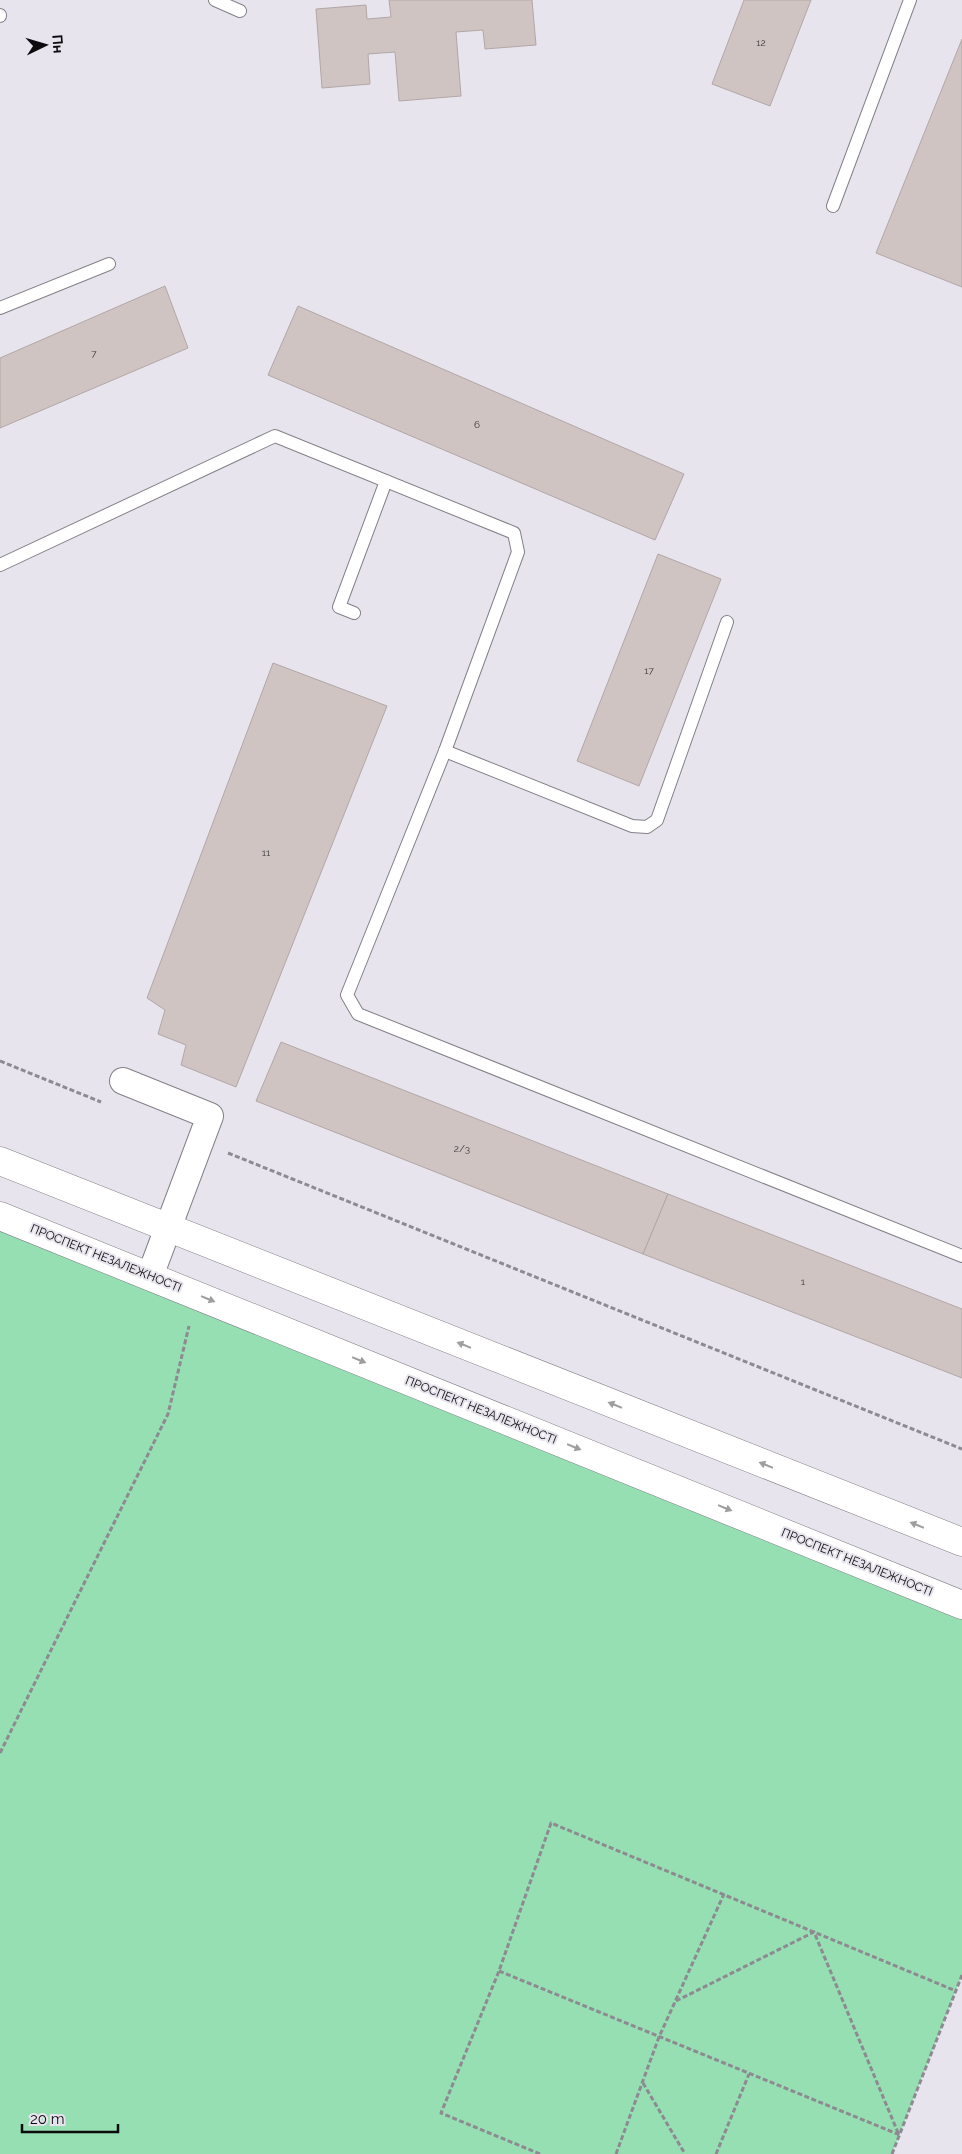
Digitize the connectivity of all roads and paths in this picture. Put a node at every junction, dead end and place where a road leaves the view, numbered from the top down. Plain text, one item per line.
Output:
1 (215, 0) edge
2 (910, 0) edge
3 (240, 11) dead end
4 (833, 206) dead end
5 (109, 264) dead end
6 (0, 308) edge
7 (386, 481) junction
8 (0, 565) edge
9 (354, 613) dead end
10 (727, 622) dead end
11 (445, 751) junction
12 (0, 1061) edge
13 (123, 1081) dead end
14 (109, 1105) dead end
15 (200, 1142) junction
16 (0, 1161) edge
17 (0, 1216) edge
18 (168, 1227) junction
19 (962, 1256) edge
20 (150, 1276) junction
21 (197, 1294) junction
22 (962, 1449) edge
23 (962, 1542) edge
24 (962, 1605) edge
25 (0, 1753) edge
26 (724, 1894) junction
27 (814, 1932) junction
28 (499, 1972) junction
29 (962, 1975) edge
30 (956, 1991) junction
31 (676, 2000) junction
32 (659, 2037) junction
33 (749, 2074) junction
34 (642, 2082) junction
35 (900, 2135) junction
36 (540, 2154) edge
37 (616, 2154) edge
38 (685, 2154) edge
39 (716, 2154) edge
40 (892, 2154) edge

1 - 3 lane
2 - 4 lane
5 - 6 lane
7 - 8 lane
7 - 9 lane
7 - 11 lane
10 - 11 lane
11 - 19 lane
12 - 14 path
13 - 15 street
15 - 18 street
15 - 22 path
16 - 18 street
17 - 20 street, ПРОСПЕКТ НЕЗАЛЕЖНОСТІ
18 - 20 street
23 -> 18 street
20 - 21 street, ПРОСПЕКТ НЕЗАЛЕЖНОСТІ
21 -> 24 street, ПРОСПЕКТ НЕЗАЛЕЖНОСТІ
21 - 25 path
26 - 27 path
26 - 28 path
26 - 31 path
27 - 30 path
27 - 31 path
27 - 35 path
28 - 32 path
28 - 36 path
29 - 30 path
30 - 35 path
31 - 32 path
32 - 33 path
32 - 34 path
33 - 35 path
33 - 39 path
34 - 37 path
34 - 38 path
35 - 40 path

